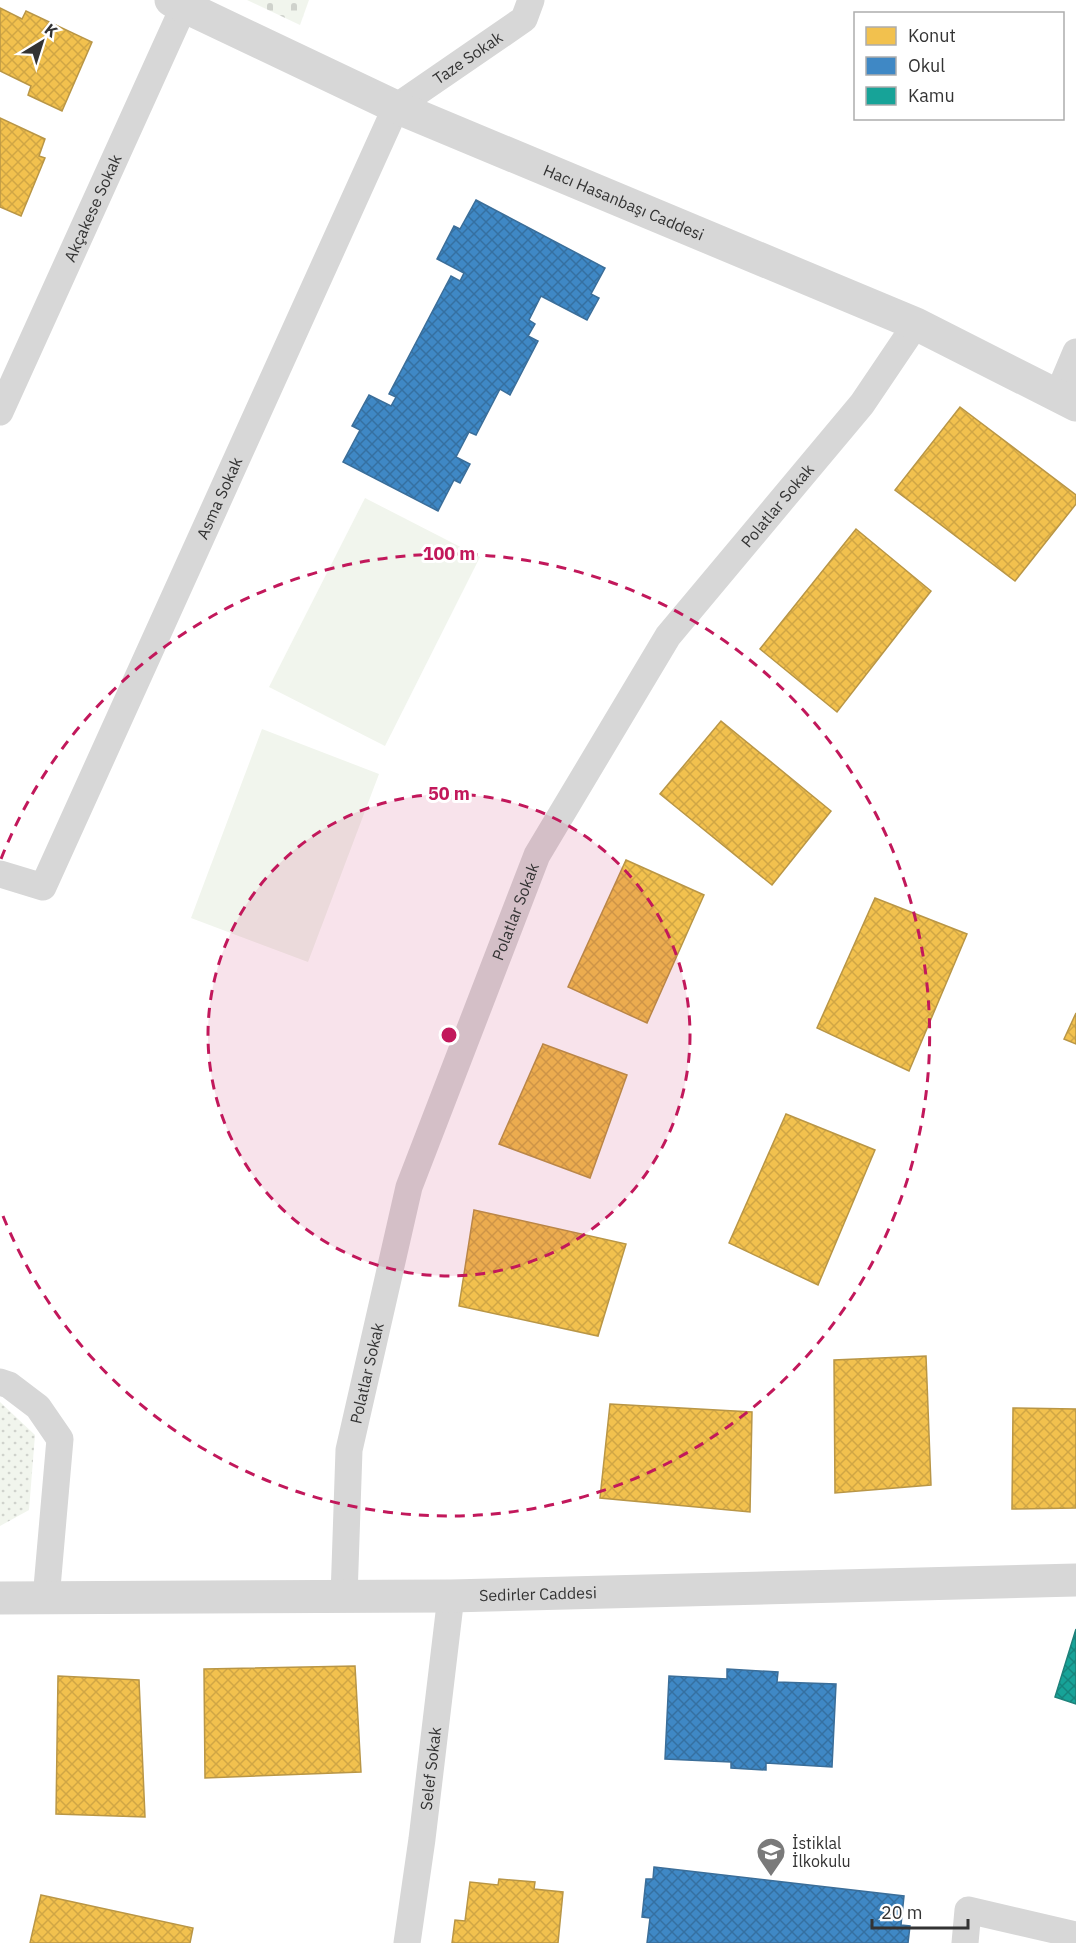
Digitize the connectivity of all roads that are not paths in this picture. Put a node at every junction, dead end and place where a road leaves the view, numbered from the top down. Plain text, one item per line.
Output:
1 (531, 0) edge
2 (178, 3) edge
3 (396, 107) junction
4 (916, 324) junction
5 (1076, 352) edge
6 (1067, 401) edge
7 (0, 411) edge
8 (0, 874) edge
9 (0, 1383) edge
10 (1076, 1580) edge
11 (451, 1596) junction
12 (0, 1598) edge
13 (344, 1598) junction
14 (46, 1599) junction
15 (1076, 1935) edge
16 (407, 1943) edge
17 (965, 1943) edge

1 - 3 street, Taze Sokak
2 - 3 street, Hacı Hasanbaşı Caddesi
2 - 7 street, Akçakese Sokak
3 - 4 street, Hacı Hasanbaşı Caddesi
3 - 8 street, Asma Sokak
4 - 6 street, Hacı Hasanbaşı Caddesi
4 - 13 street, Polatlar Sokak
5 - 6 street
9 - 14 street
10 - 11 street, Sedirler Caddesi
11 - 13 street, Sedirler Caddesi
11 - 16 street, Selef Sokak
12 - 14 street, Sedirler Caddesi
13 - 14 street, Sedirler Caddesi
15 - 17 street

